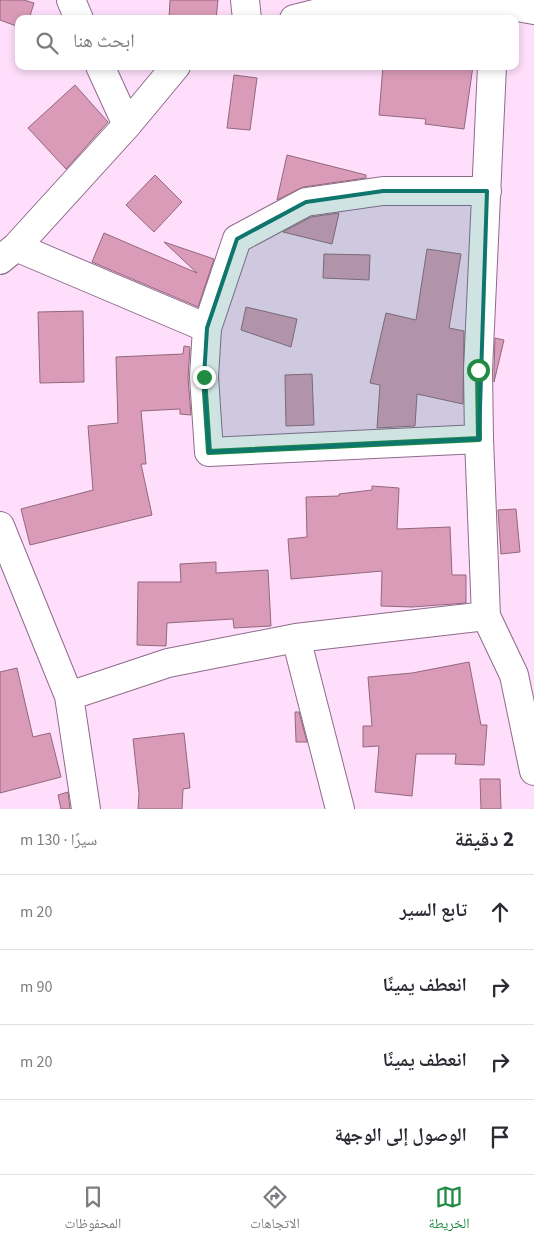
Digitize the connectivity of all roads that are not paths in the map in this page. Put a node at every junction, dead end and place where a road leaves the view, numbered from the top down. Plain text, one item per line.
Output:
1 (71, 0) edge
2 (245, 0) edge
3 (495, 7) edge
4 (534, 10) edge
5 (77, 15) edge
6 (247, 15) edge
7 (310, 15) edge
8 (102, 70) edge
9 (173, 70) edge
10 (492, 70) edge
11 (127, 126) junction
12 (487, 191) junction
13 (8, 253) edge
14 (207, 328) junction
15 (479, 439) junction
16 (0, 526) edge
17 (486, 616) junction
18 (296, 638) junction
19 (524, 673) edge
20 (69, 696) junction
21 (534, 771) edge
22 (86, 809) edge
23 (340, 809) edge

1 - 5 street
2 - 6 street
3 - 4 street
3 - 7 street
8 - 11 street
9 - 11 street
10 - 12 street
11 - 13 street
12 - 14 street
12 - 15 street
13 - 14 street
14 - 15 street
15 - 17 street
16 - 20 street
17 - 18 street
17 - 19 street
18 - 20 street
18 - 23 street
19 - 21 street
20 - 22 street

